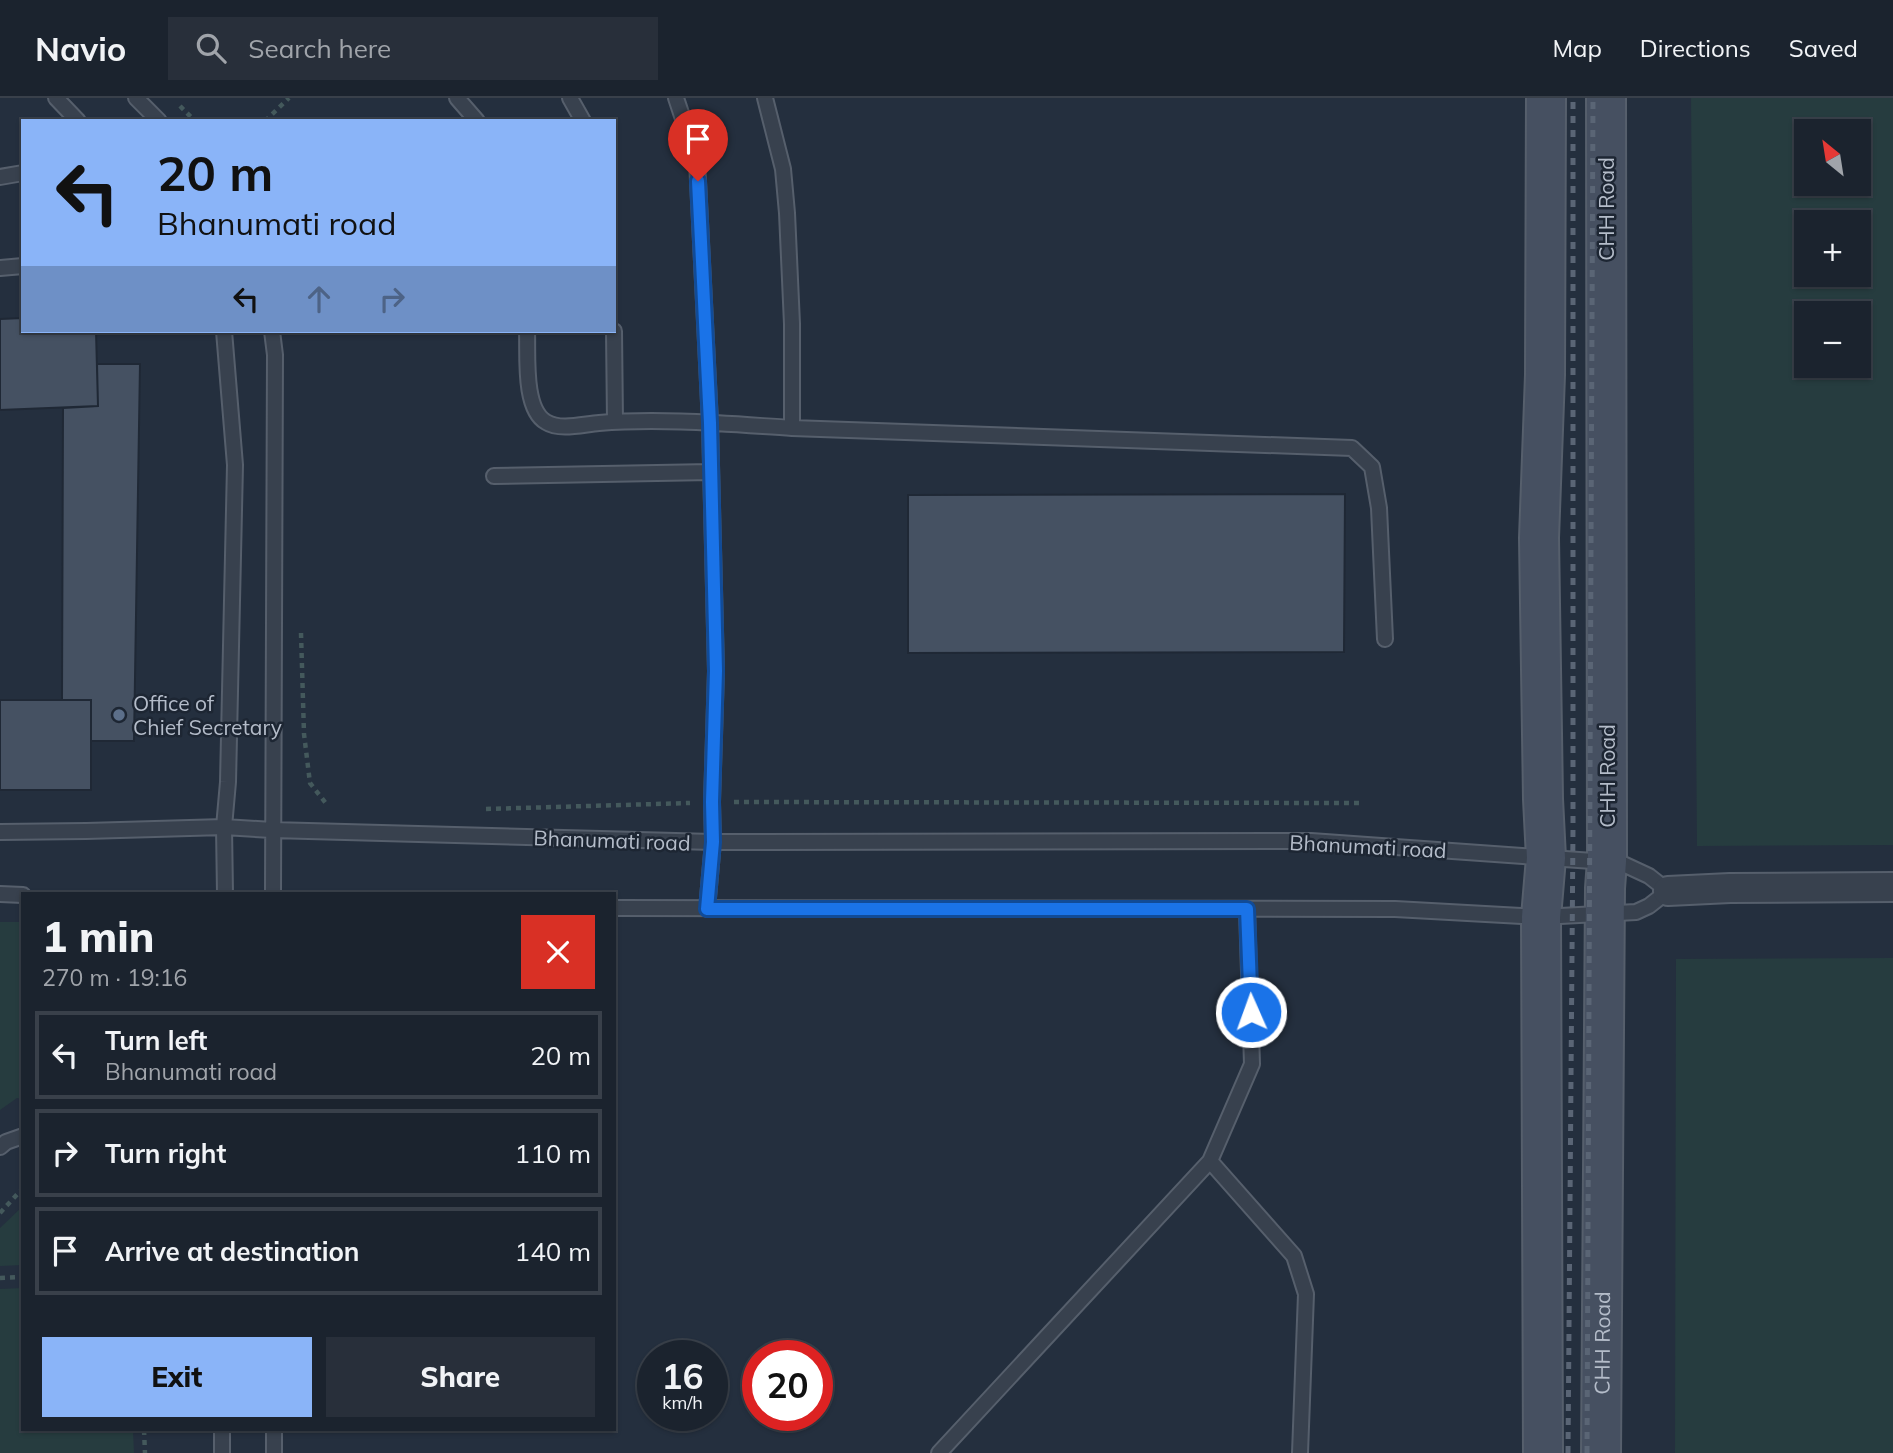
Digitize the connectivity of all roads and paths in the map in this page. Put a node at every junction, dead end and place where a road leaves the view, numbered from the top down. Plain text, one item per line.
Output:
1 (57, 98) edge
2 (136, 98) edge
3 (172, 98) edge
4 (289, 98) edge
5 (457, 98) edge
6 (570, 98) edge
7 (676, 98) edge
8 (765, 98) edge
9 (1546, 98) edge
10 (1606, 98) edge
11 (76, 119) edge
12 (157, 119) edge
13 (193, 119) edge
14 (267, 119) edge
15 (475, 119) edge
16 (582, 119) edge
17 (21, 173) edge
18 (0, 177) edge
19 (21, 266) edge
20 (0, 268) edge
21 (224, 333) edge
22 (272, 333) edge
23 (527, 333) edge
24 (614, 333) edge
25 (615, 422) junction
26 (710, 423) junction
27 (792, 428) junction
28 (711, 472) junction
29 (494, 476) dead end
30 (301, 624) dead end
31 (1385, 639) dead end
32 (712, 802) junction
33 (1359, 803) dead end
34 (479, 809) dead end
35 (331, 810) dead end
36 (224, 827) junction
37 (272, 830) junction
38 (0, 832) edge
39 (713, 842) junction
40 (1546, 858) junction
41 (1607, 861) junction
42 (1893, 887) edge
43 (1668, 891) junction
44 (225, 892) edge
45 (273, 892) edge
46 (0, 894) edge
47 (21, 895) edge
48 (616, 908) edge
49 (707, 909) junction
50 (1247, 909) junction
51 (1605, 914) junction
52 (1541, 917) junction
53 (21, 1137) edge
54 (0, 1147) edge
55 (1210, 1161) junction
56 (21, 1190) edge
57 (0, 1213) edge
58 (21, 1277) edge
59 (0, 1278) edge
60 (145, 1431) edge
61 (222, 1431) edge
62 (274, 1431) edge
63 (145, 1453) edge
64 (222, 1453) edge
65 (274, 1453) edge
66 (939, 1453) edge
67 (1300, 1453) edge
68 (1543, 1453) edge
69 (1601, 1453) edge

1 - 11 lane
2 - 12 lane
3 - 13 path
4 - 14 path
5 - 15 lane
6 - 16 lane
7 - 26 lane
8 - 27 lane
9 - 40 street
10 - 41 street, CHH Road
17 - 18 lane
19 - 20 lane
21 - 36 lane
22 - 37 lane
23 - 25 lane
24 - 25 lane
25 - 26 lane
26 - 27 lane
26 - 28 lane
27 - 31 lane
28 - 29 lane
28 - 32 lane
30 - 35 path
32 - 33 path
32 - 34 path
32 - 39 lane
36 - 37 lane, Bhanumati road
36 - 38 lane, Bhanumati road
36 - 44 lane
37 - 39 lane, Bhanumati road
37 - 45 lane
39 - 40 lane, Bhanumati road
39 - 49 lane
40 - 41 lane, Bhanumati road
40 - 52 street
41 - 43 lane, Bhanumati road
41 - 51 street, CHH Road
42 - 43 street
43 - 51 lane
46 - 47 lane
48 - 49 lane
49 - 50 lane
50 - 52 lane
50 - 55 lane
51 - 52 lane
51 - 69 street, CHH Road
52 - 68 street
53 - 54 lane
55 - 66 lane
55 - 67 lane
56 - 57 path
58 - 59 path
60 - 63 path
61 - 64 lane
62 - 65 lane

